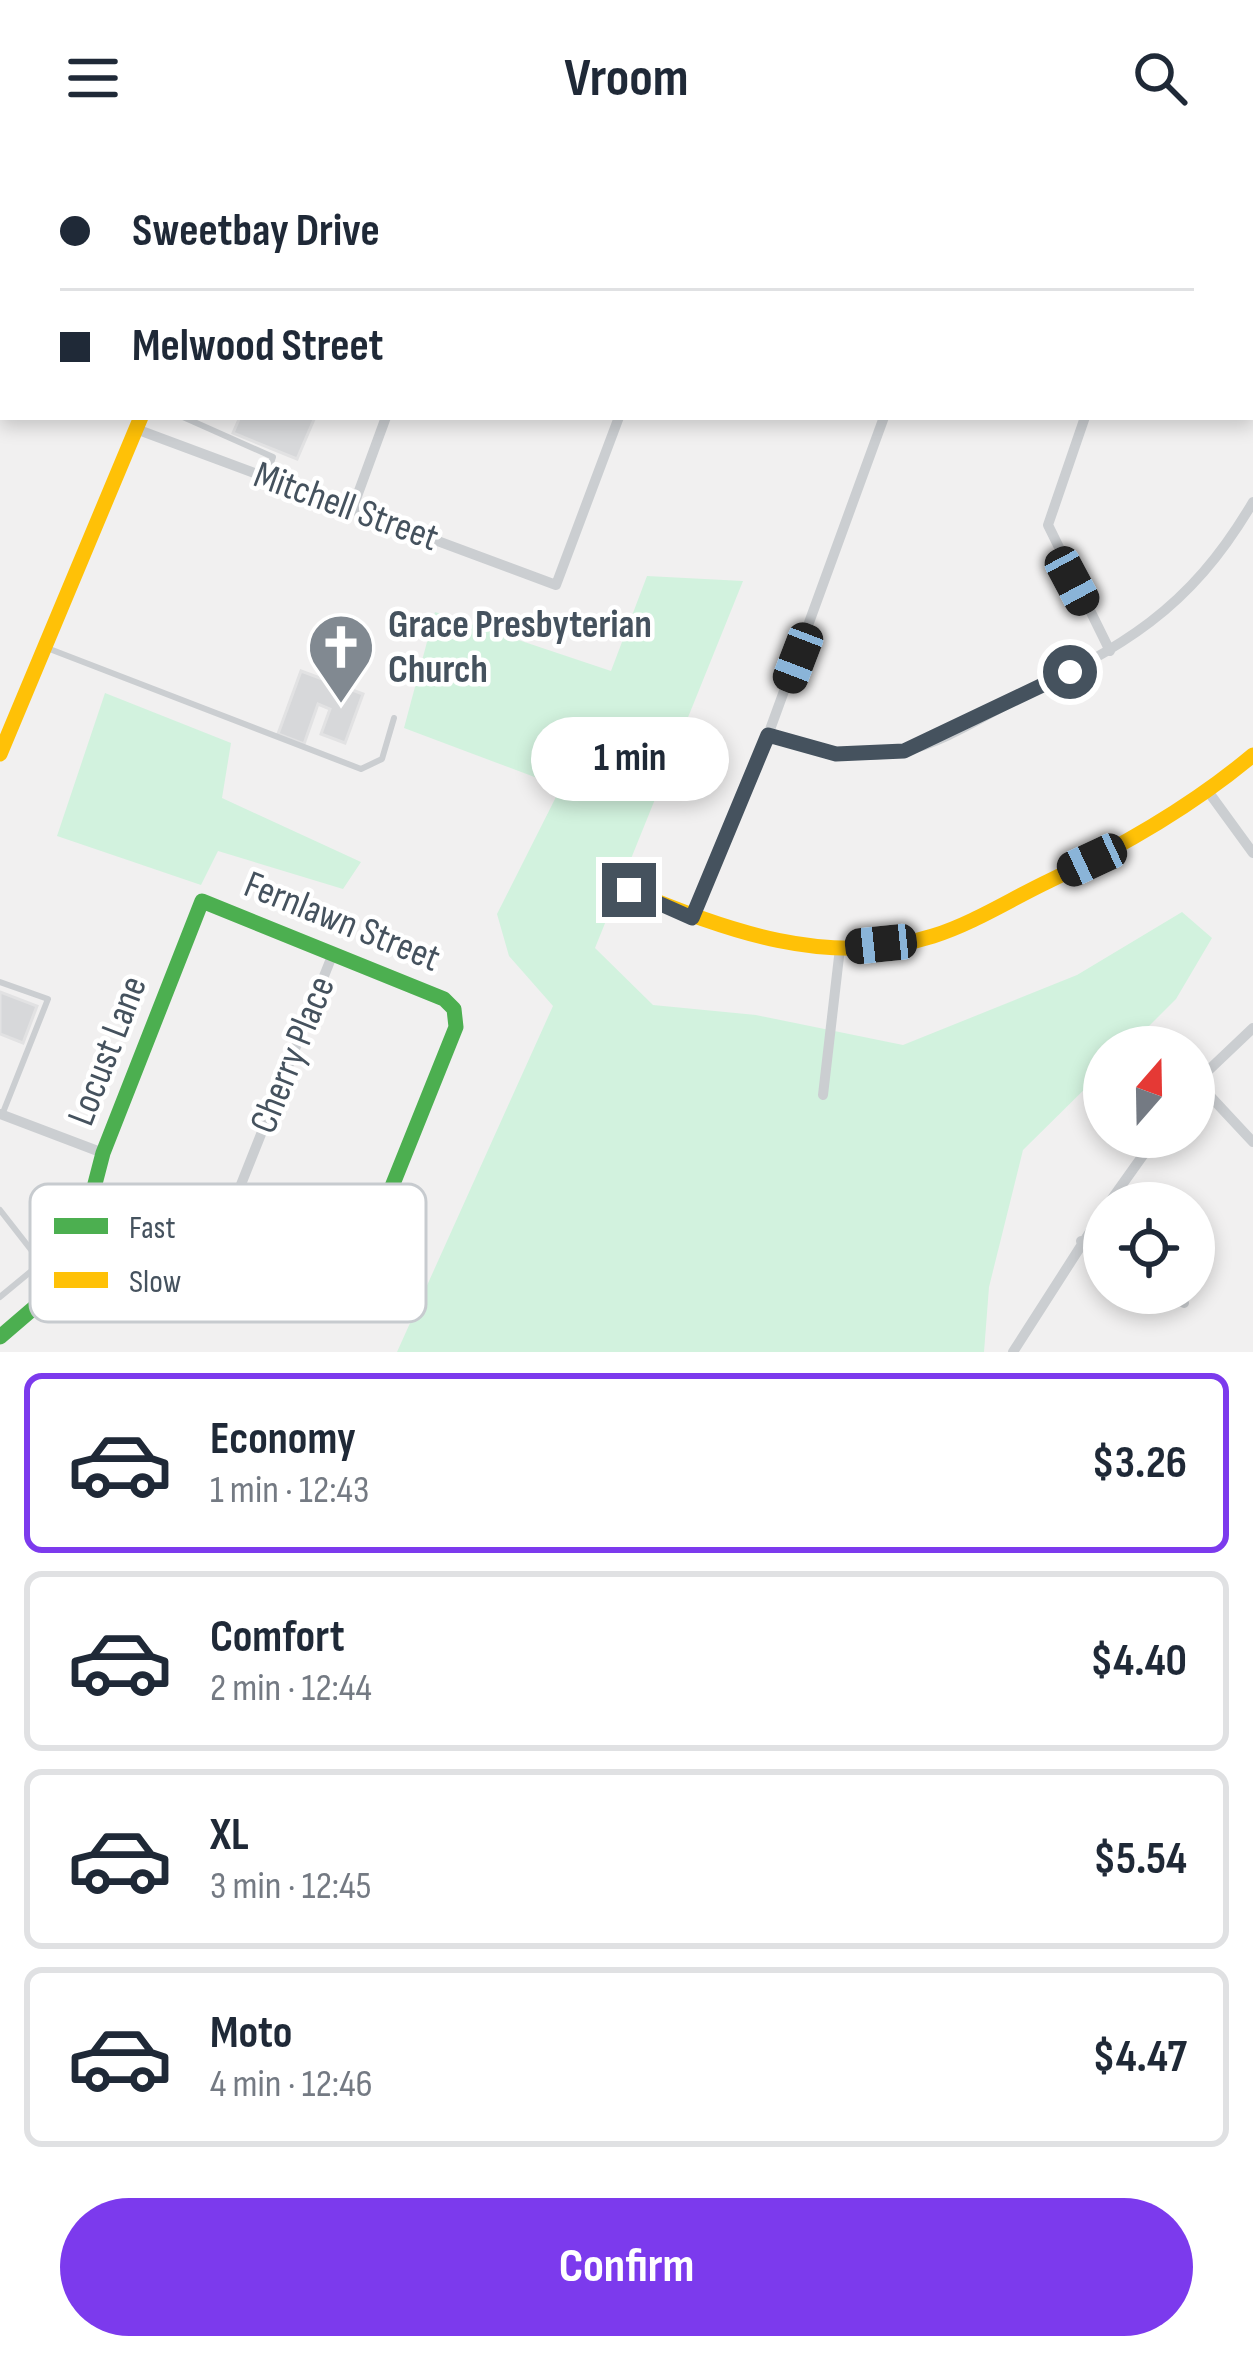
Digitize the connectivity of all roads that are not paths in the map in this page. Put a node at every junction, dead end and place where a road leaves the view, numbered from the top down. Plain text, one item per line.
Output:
1 (190, 420) edge
2 (385, 420) edge
3 (618, 420) edge
4 (883, 420) edge
5 (1083, 420) edge
6 (138, 423) edge
7 (266, 478) junction
8 (1253, 502) edge
9 (352, 510) junction
10 (44, 647) junction
11 (1110, 652) junction
12 (394, 718) dead end
13 (768, 735) junction
14 (0, 754) edge
15 (1253, 754) edge
16 (1210, 794) junction
17 (1253, 853) edge
18 (629, 890) dead end
19 (202, 901) joint
20 (692, 918) junction
21 (840, 948) junction
22 (332, 956) junction
23 (0, 982) edge
24 (1253, 1028) edge
25 (1215, 1064) edge
26 (824, 1095) dead end
27 (1215, 1103) edge
28 (1, 1115) edge
29 (1253, 1142) edge
30 (103, 1154) junction
31 (95, 1184) edge
32 (241, 1184) edge
33 (393, 1184) edge
34 (1, 1215) edge
35 (1082, 1241) edge
36 (30, 1250) edge
37 (30, 1272) edge
38 (0, 1297) edge
39 (30, 1312) edge
40 (0, 1337) edge
41 (1012, 1352) edge

1 - 7 lane
2 - 9 street
3 - 9 street, Mitchell Street
4 - 13 street
5 - 11 street
6 - 7 street, Mitchell Street
6 - 10 street
7 - 9 street, Mitchell Street
8 - 11 street
10 - 12 lane
10 - 14 street
11 - 13 street
13 - 20 street
15 - 16 street
16 - 17 street
16 - 21 street
18 - 20 street
19 - 22 street, Fernlawn Street
19 - 30 street, Locust Lane
20 - 21 street
21 - 26 street
22 - 32 street, Cherry Place
22 - 33 street, Fernlawn Street
23 - 28 lane
24 - 25 street
27 - 29 street
28 - 30 street
30 - 31 street, Locust Lane
34 - 36 lane
35 - 41 street
37 - 38 lane
39 - 40 street, Locust Lane

